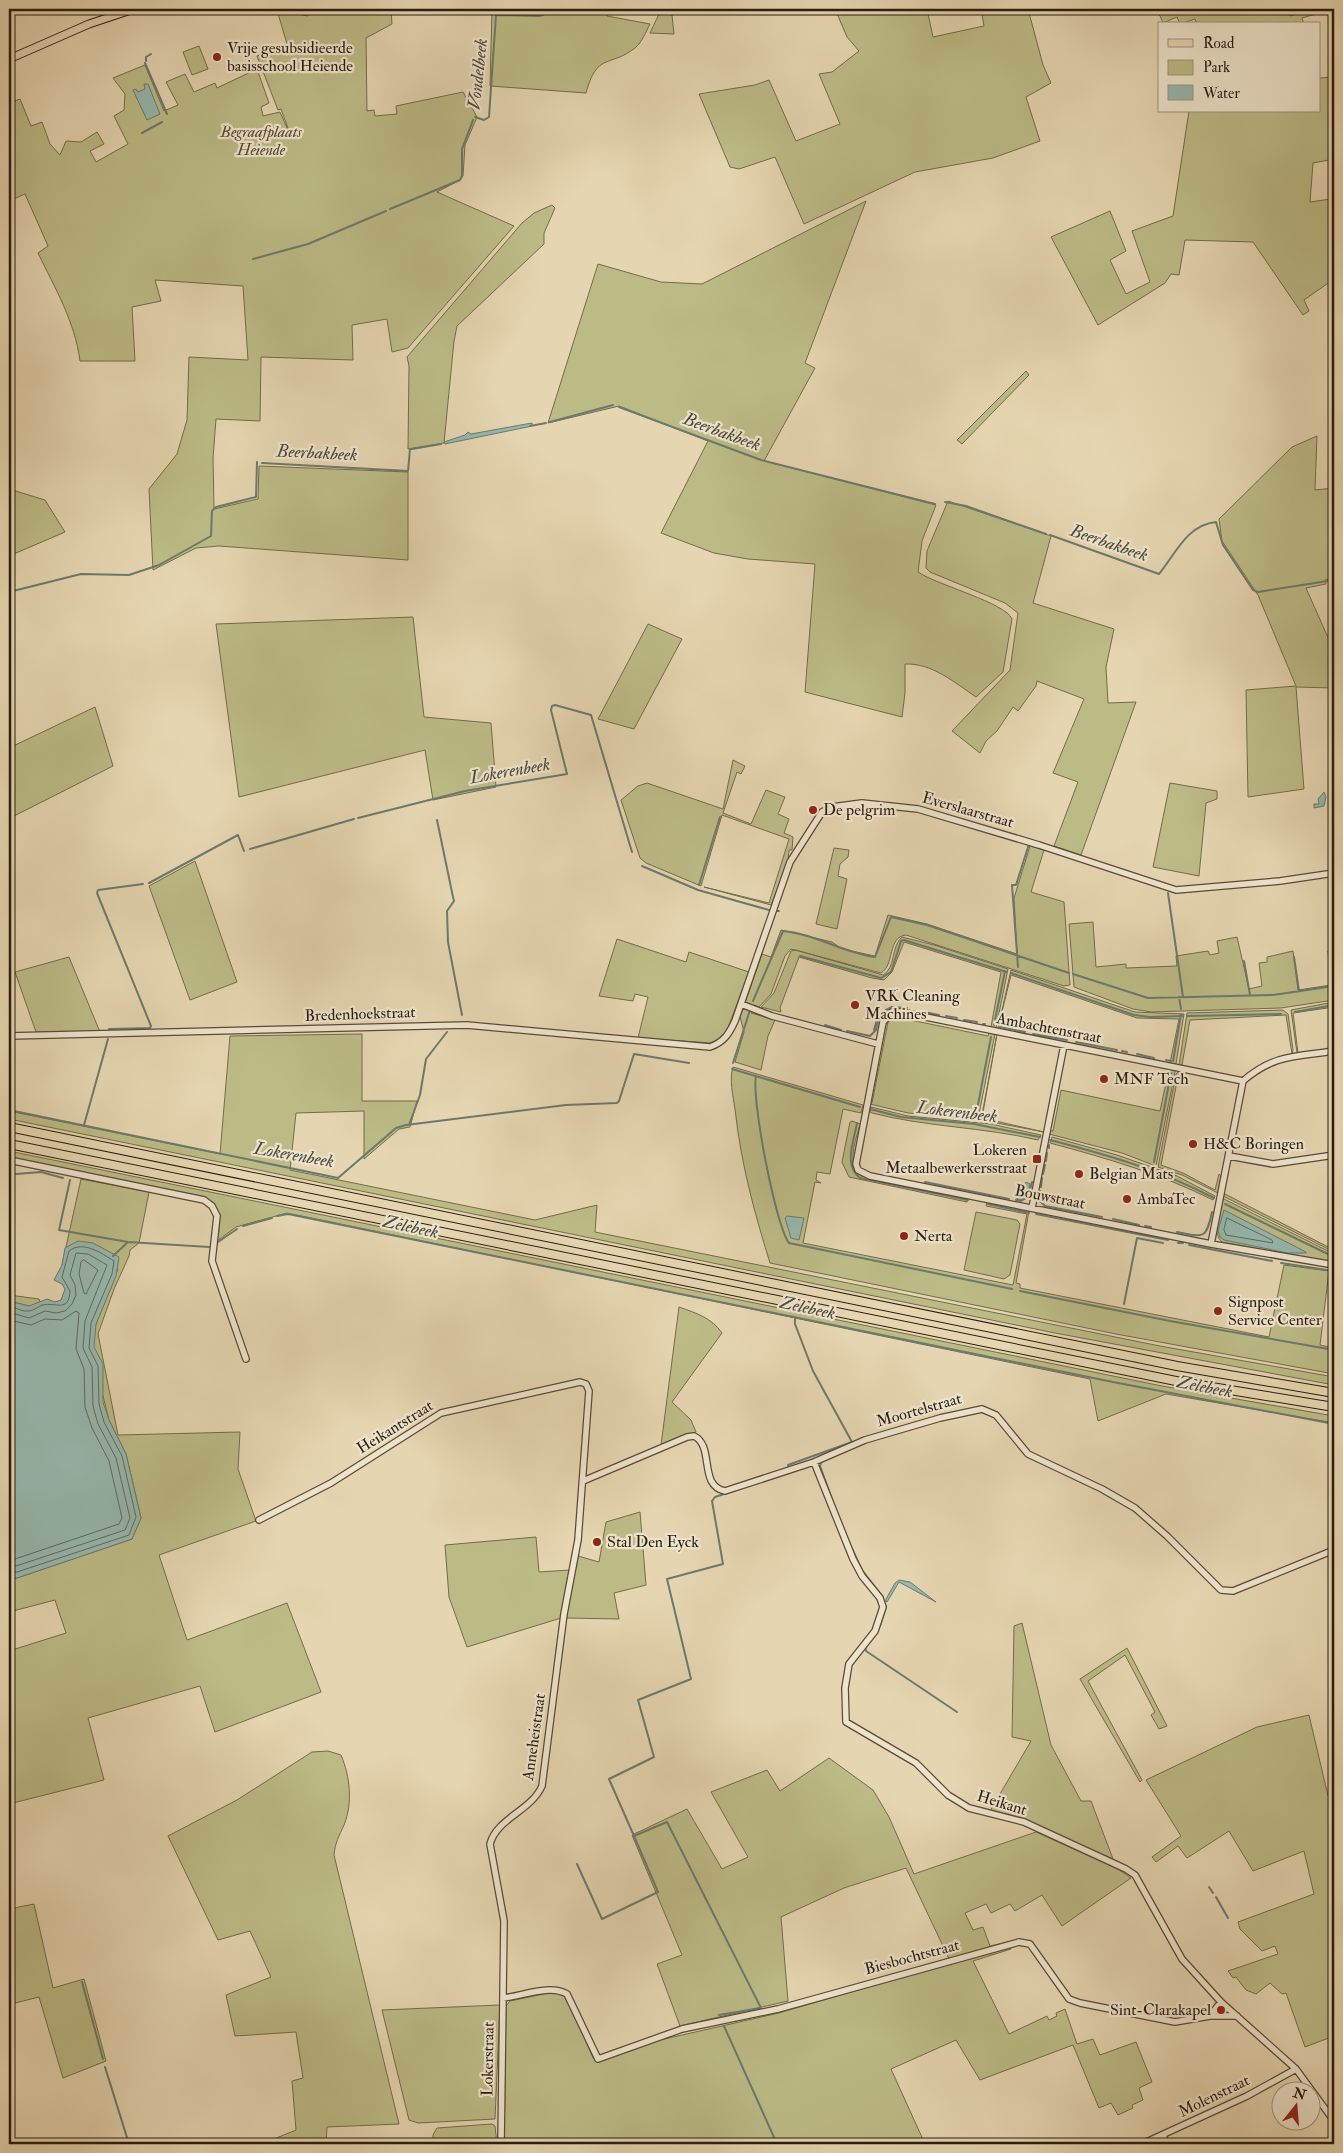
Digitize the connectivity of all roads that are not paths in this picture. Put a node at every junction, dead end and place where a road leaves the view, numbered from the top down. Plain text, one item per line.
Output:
1 (134, 9) edge
2 (9, 59) edge
3 (1334, 873) edge
4 (741, 1004) junction
5 (9, 1036) edge
6 (878, 1044) junction
7 (1064, 1045) junction
8 (710, 1047) joint
9 (1334, 1051) edge
10 (1243, 1081) junction
11 (9, 1127) edge
12 (9, 1144) edge
13 (1334, 1155) edge
14 (1229, 1156) junction
15 (9, 1160) edge
16 (1032, 1208) junction
17 (1211, 1244) junction
18 (1334, 1265) edge
19 (246, 1359) dead end
20 (586, 1384) joint
21 (1334, 1393) edge
22 (1334, 1407) edge
23 (814, 1462) junction
24 (583, 1481) junction
25 (259, 1520) dead end
26 (1334, 1550) edge
27 (503, 1998) junction
28 (1221, 2002) junction
29 (1210, 2016) junction
30 (1237, 2016) junction
31 (1296, 2069) junction
32 (1334, 2121) edge
33 (1163, 2135) junction
34 (501, 2144) edge
35 (1142, 2144) edge
36 (1166, 2144) edge

1 - 2 main road
3 - 4 street, Everslaarstraat
4 - 6 street
4 - 8 street, Everslaarstraat
5 - 8 street, Bredenhoekstraat
6 - 7 street, Ambachtenstraat
6 - 16 street, Bouwstraat
7 - 10 street, Ambachtenstraat
7 - 16 street
9 - 10 street
10 - 14 street
11 - 21 highway
12 - 22 highway
13 - 14 street
14 - 17 street
15 - 19 street
16 - 17 street, Bouwstraat
17 - 18 street, Bouwstraat
20 - 24 street, Anneheistraat
20 - 25 street, Heikantstraat
23 - 24 street, Moortelstraat
23 - 26 street, Moortelstraat
23 - 28 street, Heikant
24 - 27 street, Anneheistraat
27 - 29 street, Biesbochtstraat
27 - 34 street, Lokerstraat
28 - 29 street
28 - 30 street, Heikant
29 - 30 street, Biesbochtstraat
30 - 31 street, Heikant
31 - 32 street, Heikant
31 - 33 street, Molenstraat
33 - 35 street, Molenstraat
33 - 36 street

